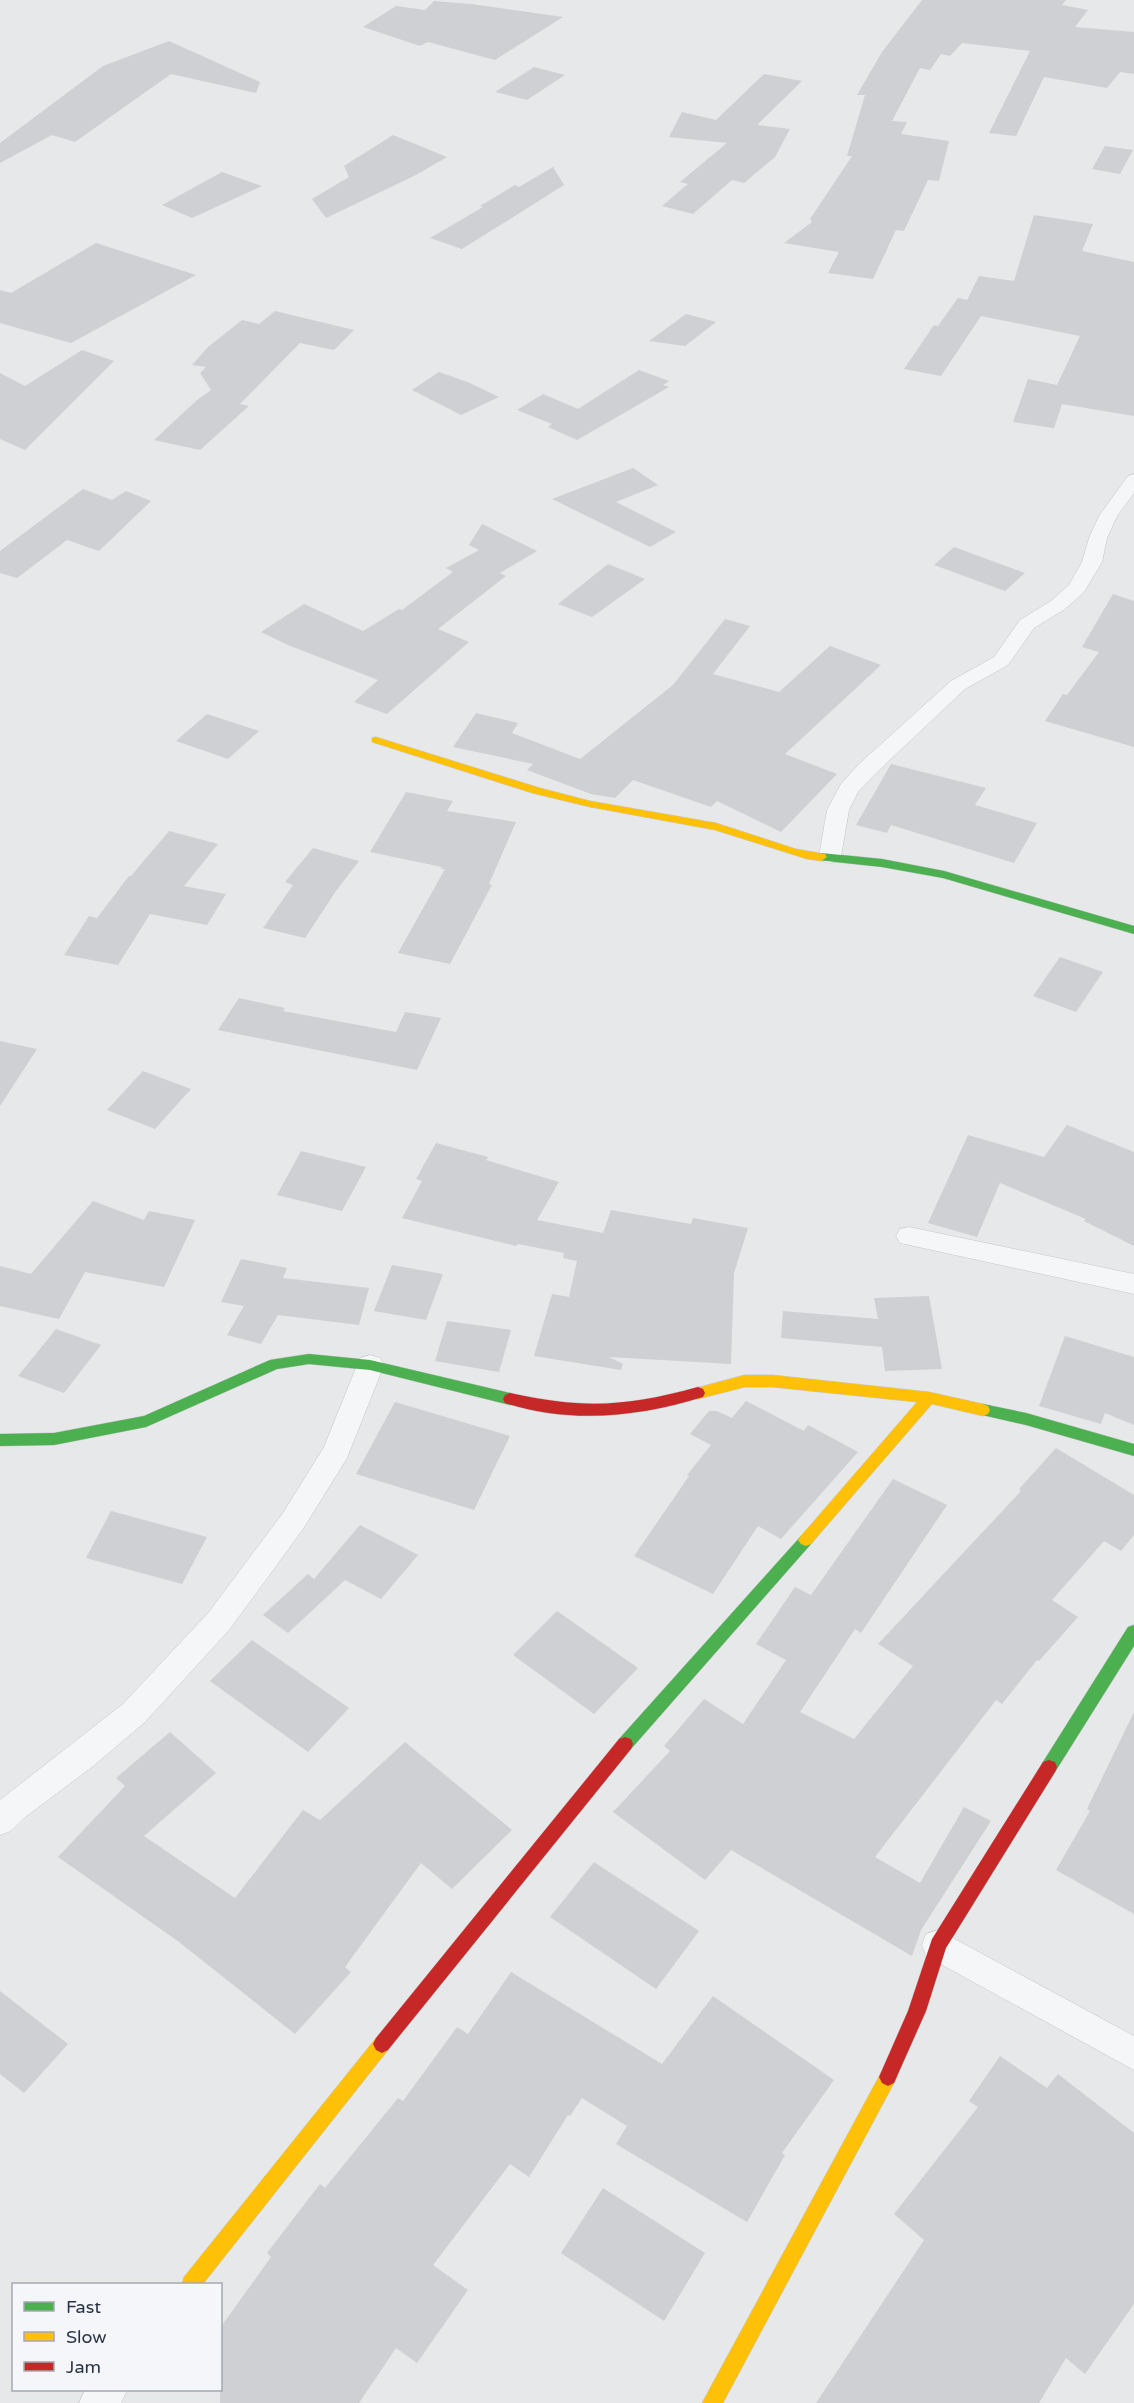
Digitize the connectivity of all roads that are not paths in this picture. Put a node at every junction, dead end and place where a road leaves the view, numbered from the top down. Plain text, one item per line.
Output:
1 (1134, 480) edge
2 (376, 740) dead end
3 (830, 856) junction
4 (1134, 930) edge
5 (909, 1236) dead end
6 (1134, 1284) edge
7 (370, 1365) junction
8 (929, 1398) junction
9 (0, 1440) edge
10 (1134, 1450) edge
11 (1134, 1632) edge
12 (0, 1821) edge
13 (938, 1945) junction
14 (1134, 2054) edge
15 (192, 2283) edge
16 (107, 2391) edge
17 (98, 2403) edge
18 (712, 2403) edge

1 - 3 street
2 - 3 street
3 - 4 street
5 - 6 street
7 - 8 street
7 - 9 street
7 - 12 street
8 - 10 street
8 - 15 street
11 - 13 street
13 - 14 street
13 - 18 street
16 - 17 street

